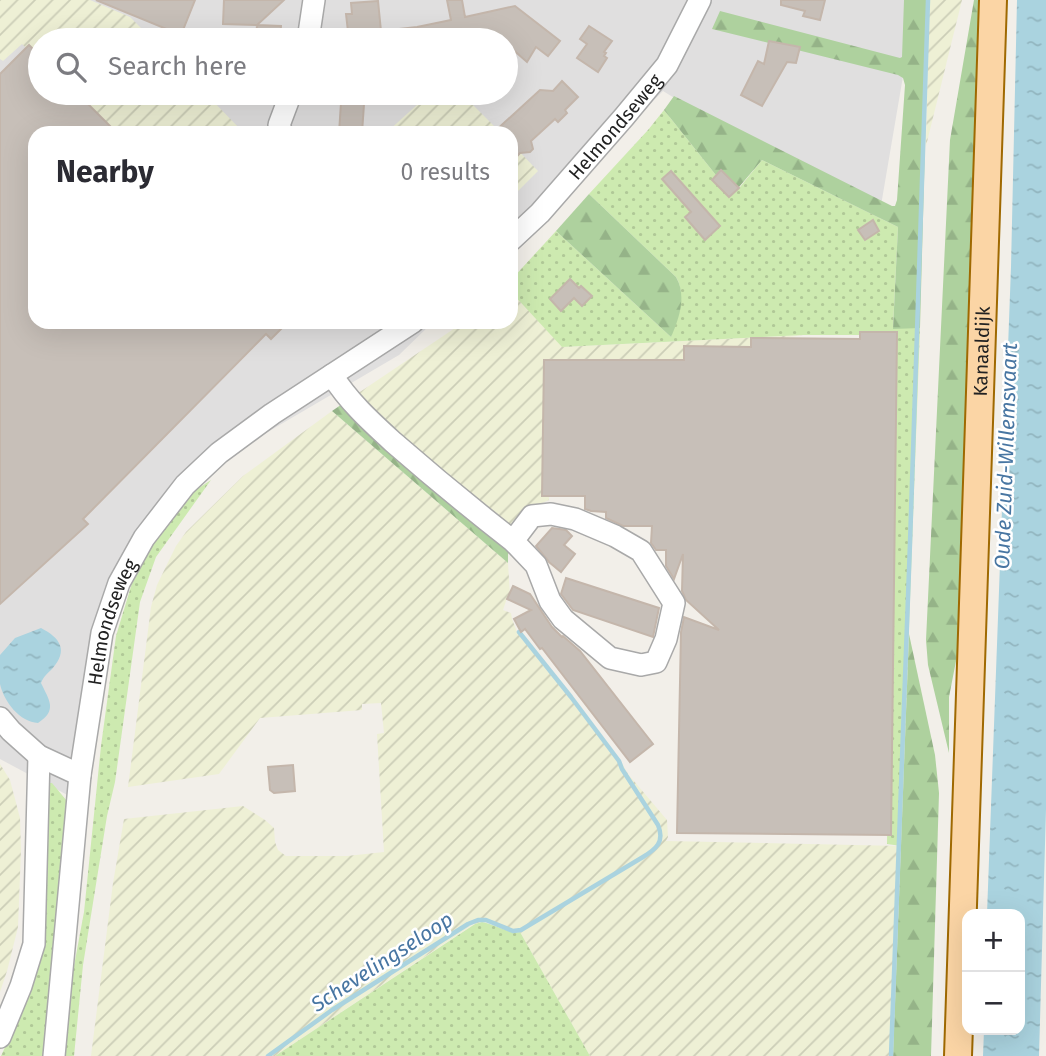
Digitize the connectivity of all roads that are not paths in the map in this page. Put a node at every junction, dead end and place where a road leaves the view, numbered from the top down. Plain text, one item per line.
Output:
1 (314, 0) edge
2 (700, 0) edge
3 (993, 0) edge
4 (310, 28) edge
5 (286, 105) edge
6 (279, 126) edge
7 (518, 233) edge
8 (402, 329) edge
9 (332, 375) junction
10 (513, 541) junction
11 (0, 718) edge
12 (39, 756) junction
13 (80, 775) junction
14 (0, 1037) edge
15 (54, 1056) edge
16 (958, 1056) edge

1 - 4 street
2 - 7 street, Helmondseweg
3 - 16 main road, Kanaaldijk
5 - 6 street
8 - 9 street, Helmondseweg
9 - 10 street
9 - 13 street, Helmondseweg
10 - 10 street
11 - 12 street
12 - 13 street
12 - 14 street
13 - 15 street, Helmondseweg

